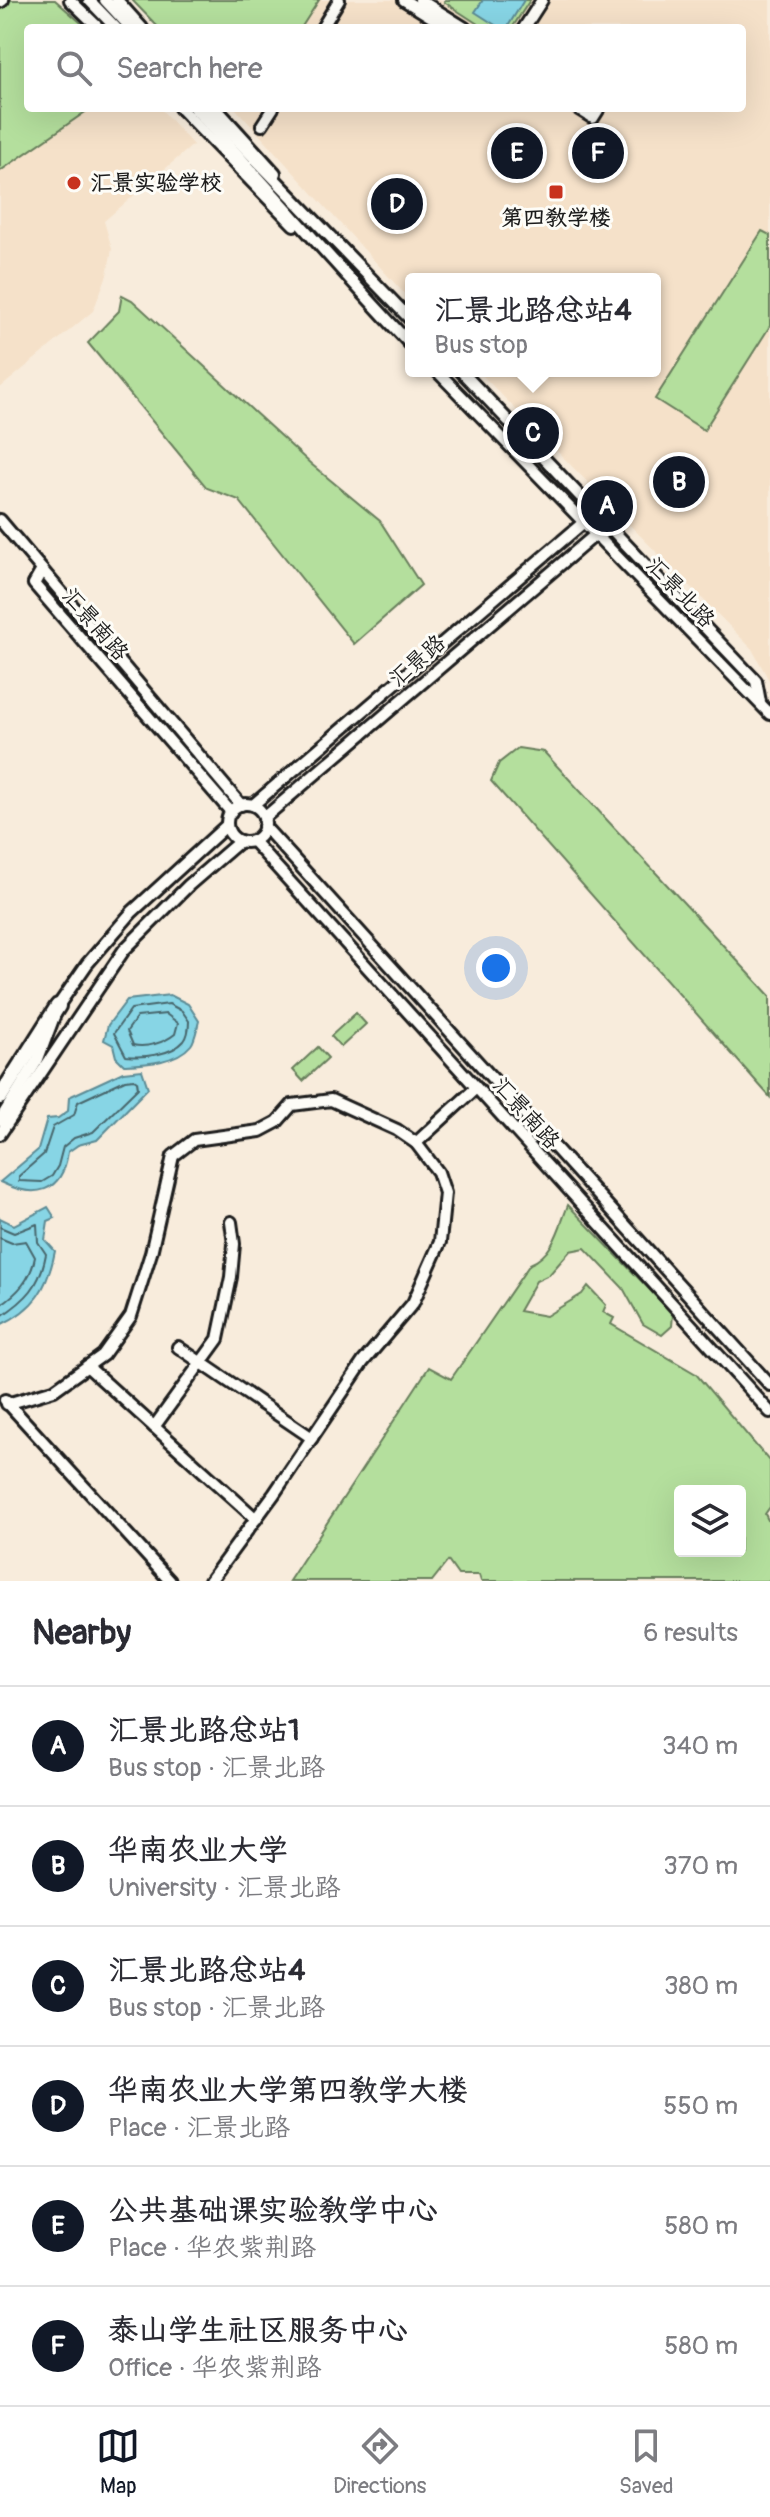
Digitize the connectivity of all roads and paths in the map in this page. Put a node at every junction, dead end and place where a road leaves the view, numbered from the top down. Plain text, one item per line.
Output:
1 (70, 0) edge
2 (89, 0) edge
3 (105, 0) edge
4 (117, 0) edge
5 (339, 0) edge
6 (404, 0) edge
7 (420, 0) edge
8 (542, 0) edge
9 (431, 7) edge
10 (95, 24) edge
11 (112, 24) edge
12 (127, 24) edge
13 (138, 24) edge
14 (324, 24) edge
15 (446, 24) edge
16 (459, 24) edge
17 (527, 24) edge
18 (184, 112) edge
19 (202, 112) edge
20 (202, 112) edge
21 (220, 112) edge
22 (270, 112) edge
23 (262, 125) dead end
24 (299, 207) junction
25 (330, 260) junction
26 (405, 314) edge
27 (405, 339) edge
28 (443, 377) edge
29 (467, 377) edge
30 (599, 515) junction
31 (0, 520) edge
32 (584, 522) junction
33 (595, 535) junction
34 (42, 570) junction
35 (760, 704) junction
36 (770, 714) edge
37 (247, 805) junction
38 (231, 812) junction
39 (264, 822) junction
40 (227, 825) junction
41 (240, 841) junction
42 (253, 841) junction
43 (58, 1006) junction
44 (476, 1088) junction
45 (0, 1097) edge
46 (0, 1120) edge
47 (0, 1134) edge
48 (416, 1143) junction
49 (231, 1222) dead end
50 (178, 1347) dead end
51 (202, 1362) junction
52 (87, 1366) junction
53 (770, 1385) edge
54 (770, 1412) edge
55 (154, 1427) junction
56 (312, 1438) junction
57 (256, 1519) junction
58 (170, 1581) edge
59 (210, 1581) edge

1 - 10 street
2 - 11 street
3 - 12 street
4 - 13 street
5 - 14 street
6 - 9 street
7 - 9 street
8 - 17 street
9 - 15 street
9 - 16 street
18 - 25 street
19 - 25 street
20 - 24 street
21 - 24 street
22 - 23 street
24 - 26 street
25 - 27 street
28 - 32 street, 汇景北路
29 - 30 street, 汇景北路
30 - 32 street, 汇景路
30 - 33 street
30 - 35 street, 汇景北路
31 - 34 street, 汇景南路
32 - 33 street, 汇景北路
32 - 37 street, 汇景路
33 - 35 street, 汇景北路
33 - 39 street, 汇景路
34 - 37 street, 汇景南路
34 - 38 street, 汇景南路
35 - 36 street, 汇景北路
37 - 38 street
37 - 39 street
38 - 40 street
39 - 42 street
39 - 53 street, 汇景南路
40 - 41 street
40 - 43 street
41 - 42 street
41 - 47 street
42 - 44 street, 汇景南路
43 - 45 highway
43 - 46 street
44 - 48 street
44 - 54 street, 汇景南路
48 - 52 street
48 - 56 street
49 - 51 street
50 - 51 street
51 - 55 street
51 - 56 street
52 - 55 street
52 - 58 street
55 - 57 street
56 - 57 street
57 - 59 street

